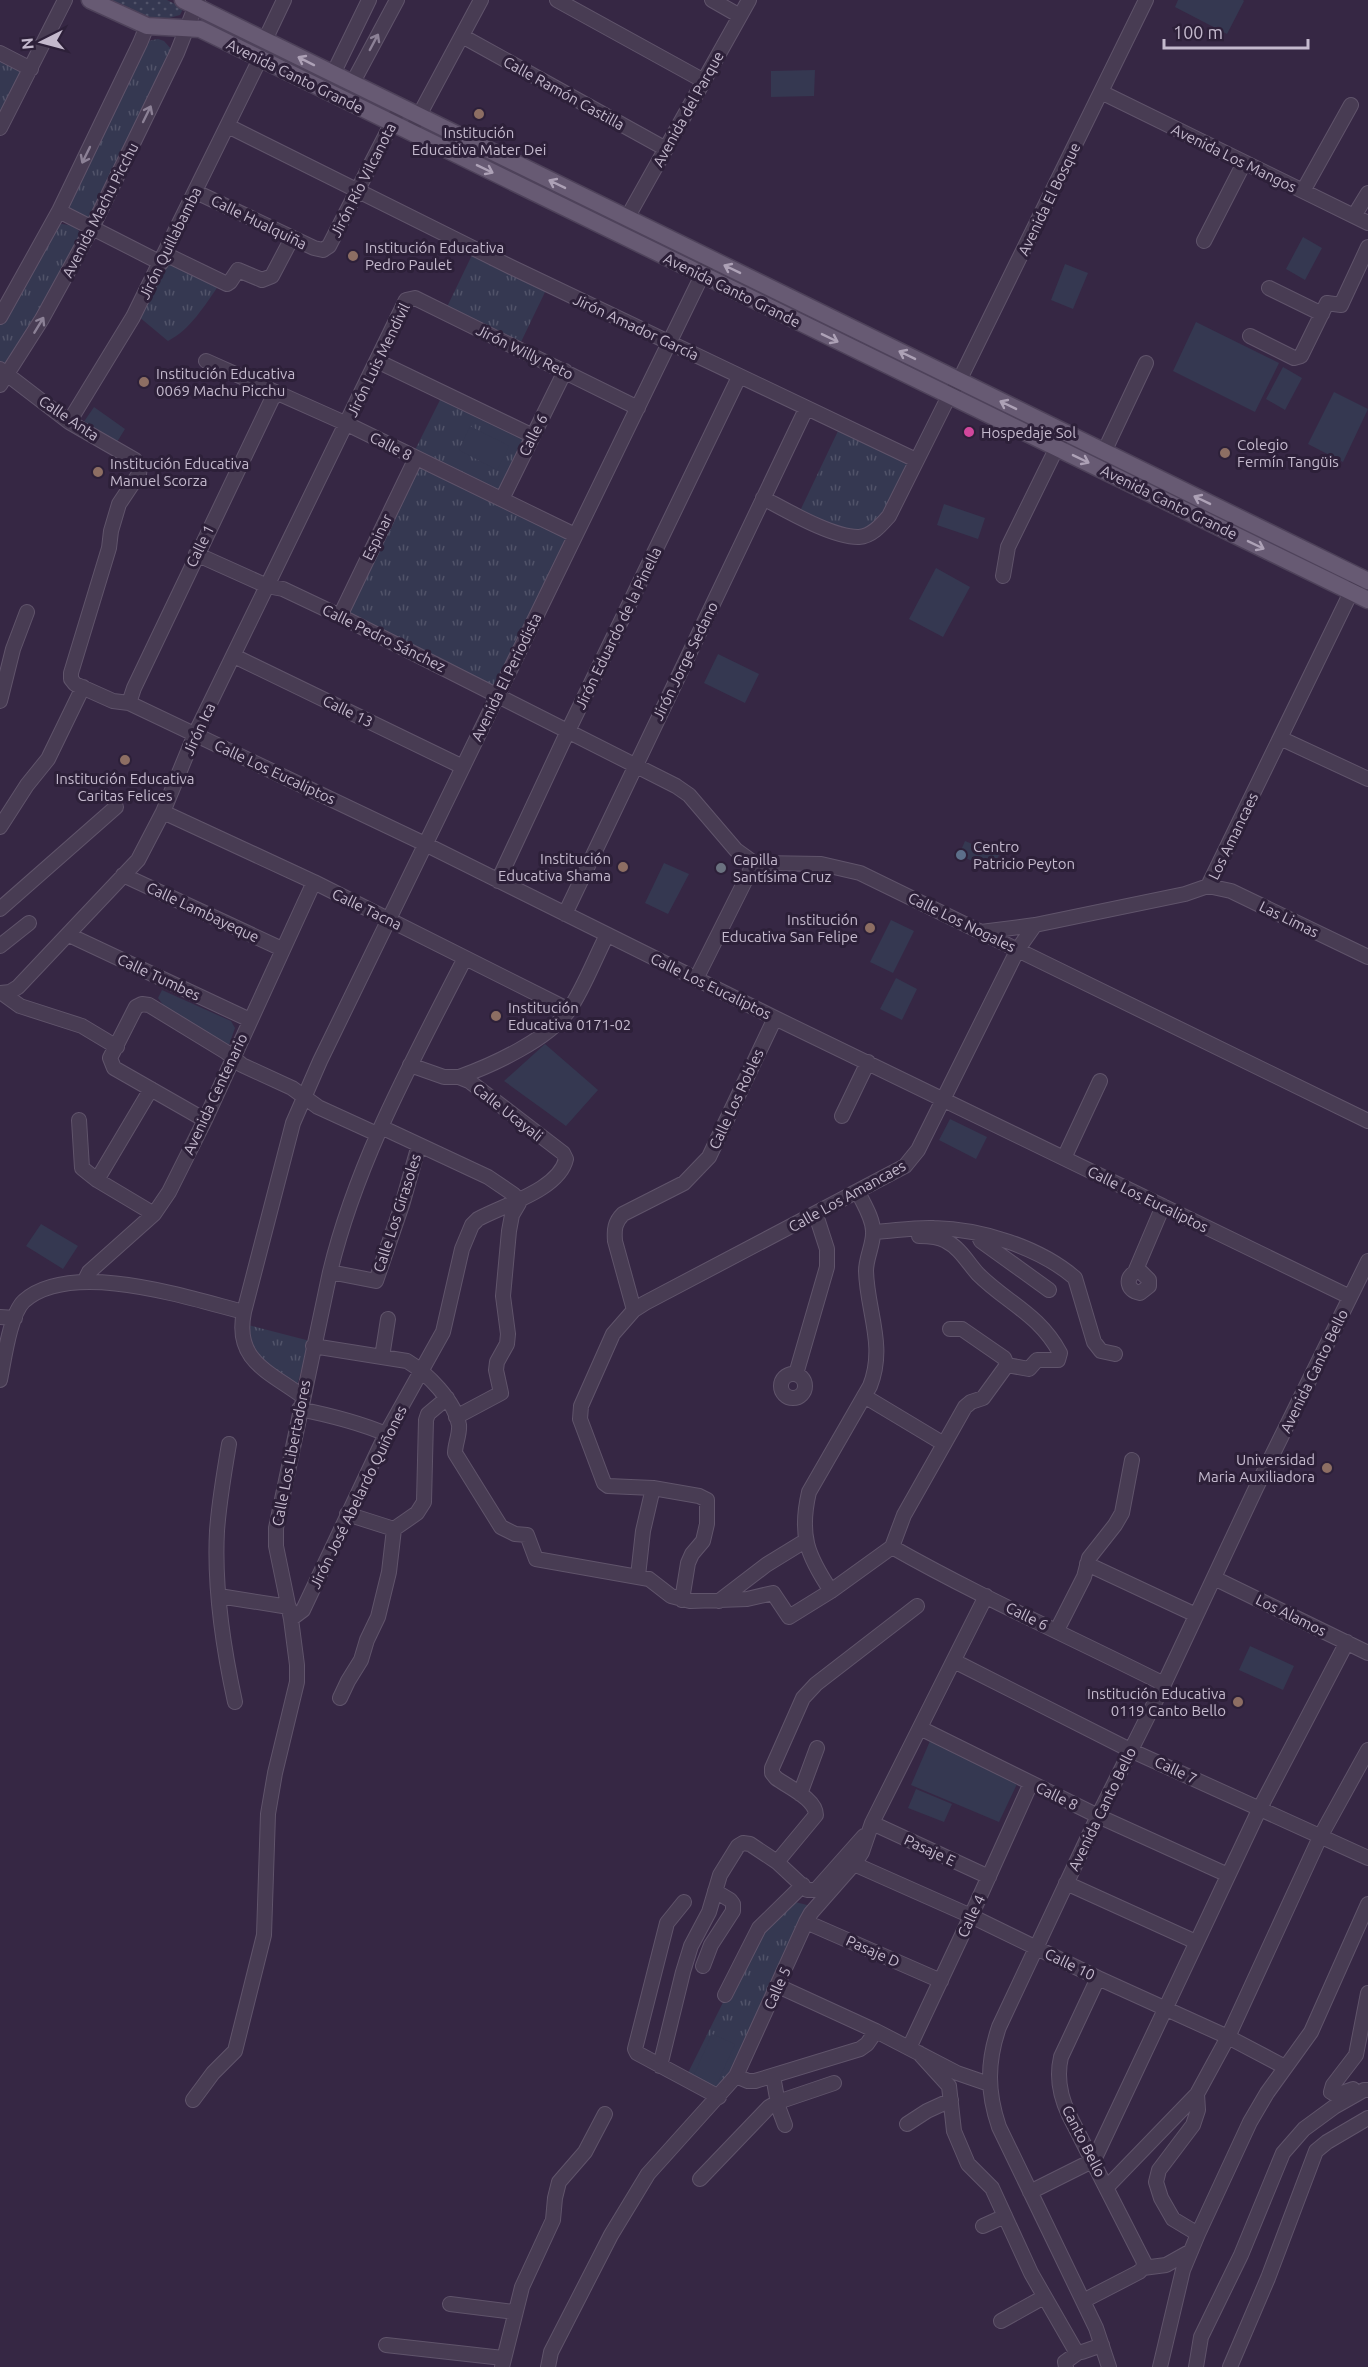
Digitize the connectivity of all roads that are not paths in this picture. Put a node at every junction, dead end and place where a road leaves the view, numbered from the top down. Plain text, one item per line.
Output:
1 (65, 0) edge
2 (90, 0) edge
3 (284, 0) edge
4 (369, 0) edge
5 (397, 0) edge
6 (482, 0) edge
7 (557, 0) edge
8 (712, 0) edge
9 (749, 0) edge
10 (1146, 0) edge
11 (192, 2) edge
12 (740, 16) junction
13 (147, 26) junction
14 (186, 27) junction
15 (238, 27) junction
16 (462, 36) junction
17 (265, 40) junction
18 (232, 45) junction
19 (0, 53) edge
20 (260, 59) junction
21 (31, 69) junction
22 (333, 74) junction
23 (704, 81) junction
24 (352, 84) junction
25 (1101, 92) junction
26 (1351, 105) dead end
27 (400, 107) junction
28 (418, 116) junction
29 (392, 124) junction
30 (228, 126) junction
31 (0, 128) edge
32 (409, 132) junction
33 (666, 149) junction
34 (1244, 163) junction
35 (358, 189) junction
36 (1303, 191) junction
37 (196, 192) junction
38 (1368, 193) edge
39 (59, 211) junction
40 (1354, 216) junction
41 (627, 218) junction
42 (1368, 223) edge
43 (92, 228) junction
44 (292, 238) junction
45 (1204, 241) dead end
46 (1368, 247) edge
47 (323, 250) joint
48 (710, 258) junction
49 (163, 259) junction
50 (702, 275) junction
51 (1269, 288) dead end
52 (411, 297) joint
53 (1322, 314) junction
54 (0, 317) edge
55 (1250, 336) dead end
56 (670, 342) junction
57 (206, 361) dead end
58 (377, 361) junction
59 (1146, 363) dead end
60 (565, 371) junction
61 (3, 376) edge
62 (739, 377) junction
63 (959, 381) junction
64 (277, 394) junction
65 (949, 396) junction
66 (638, 408) junction
67 (806, 409) junction
68 (69, 422) junction
69 (347, 424) junction
70 (533, 436) junction
71 (1060, 440) junction
72 (1104, 452) junction
73 (416, 458) junction
74 (916, 460) junction
75 (763, 498) junction
76 (501, 499) junction
77 (575, 535) junction
78 (196, 554) junction
79 (1004, 576) dead end
80 (1363, 579) edge
81 (267, 586) junction
82 (1351, 592) junction
83 (1368, 600) edge
84 (27, 612) dead end
85 (340, 616) junction
86 (234, 656) junction
87 (77, 683) junction
88 (498, 694) junction
89 (0, 701) edge
90 (129, 703) junction
91 (568, 731) junction
92 (195, 735) junction
93 (1280, 738) junction
94 (635, 765) junction
95 (463, 766) junction
96 (1368, 779) edge
97 (116, 807) dead end
98 (163, 812) junction
99 (0, 826) edge
100 (425, 844) junction
101 (754, 863) junction
102 (123, 875) junction
103 (498, 881) junction
104 (314, 882) junction
105 (1208, 886) junction
106 (0, 909) edge
107 (565, 914) junction
108 (389, 920) junction
109 (29, 923) dead end
110 (1035, 925) junction
111 (981, 932) junction
112 (69, 935) junction
113 (607, 935) junction
114 (0, 946) edge
115 (282, 949) junction
116 (1018, 949) junction
117 (1368, 957) edge
118 (465, 958) junction
119 (696, 979) junction
120 (1, 993) edge
121 (569, 1010) junction
122 (775, 1018) junction
123 (250, 1020) junction
124 (117, 1047) junction
125 (233, 1058) junction
126 (868, 1062) junction
127 (410, 1065) junction
128 (459, 1077) junction
129 (1100, 1081) dead end
130 (151, 1089) junction
131 (304, 1097) junction
132 (944, 1100) junction
133 (842, 1116) dead end
134 (79, 1120) dead end
135 (206, 1120) junction
136 (1368, 1121) edge
137 (379, 1130) junction
138 (419, 1145) junction
139 (1064, 1158) junction
140 (566, 1159) joint
141 (97, 1180) junction
142 (858, 1192) junction
143 (519, 1200) junction
144 (1162, 1206) junction
145 (154, 1214) junction
146 (816, 1215) junction
147 (978, 1235) junction
148 (873, 1236) junction
149 (1368, 1261) edge
150 (330, 1272) junction
151 (1136, 1272) dead end
152 (84, 1282) junction
153 (1048, 1290) dead end
154 (1350, 1297) junction
155 (634, 1310) junction
156 (244, 1312) junction
157 (0, 1317) edge
158 (15, 1318) junction
159 (388, 1319) dead end
160 (950, 1329) dead end
161 (313, 1346) junction
162 (1115, 1354) dead end
163 (382, 1358) junction
164 (1007, 1365) junction
165 (422, 1372) junction
166 (796, 1374) dead end
167 (0, 1380) edge
168 (864, 1396) junction
169 (447, 1398) junction
170 (301, 1402) junction
171 (456, 1417) junction
172 (386, 1434) junction
173 (229, 1444) dead end
174 (944, 1444) junction
175 (1132, 1460) dead end
176 (653, 1488) junction
177 (347, 1514) junction
178 (394, 1529) junction
179 (805, 1541) junction
180 (892, 1547) junction
181 (1087, 1564) junction
182 (638, 1576) junction
183 (1214, 1578) junction
184 (831, 1591) junction
185 (219, 1596) junction
186 (986, 1596) junction
187 (682, 1600) junction
188 (719, 1601) junction
189 (917, 1606) dead end
190 (290, 1613) junction
191 (1196, 1615) junction
192 (1057, 1630) junction
193 (1347, 1642) junction
194 (1368, 1653) edge
195 (954, 1661) junction
196 (1164, 1683) junction
197 (340, 1698) dead end
198 (235, 1702) dead end
199 (920, 1728) junction
200 (818, 1748) dead end
201 (1130, 1750) junction
202 (1368, 1750) edge
203 (1031, 1783) junction
204 (800, 1794) junction
205 (1260, 1808) junction
206 (1098, 1816) junction
207 (869, 1828) junction
208 (1320, 1837) junction
209 (1368, 1858) edge
210 (777, 1862) junction
211 (854, 1864) junction
212 (1228, 1875) junction
213 (989, 1877) junction
214 (1066, 1883) junction
215 (802, 1885) junction
216 (715, 1891) junction
217 (684, 1902) dead end
218 (1368, 1904) edge
219 (971, 1916) junction
220 (806, 1922) junction
221 (1196, 1942) junction
222 (1037, 1948) junction
223 (703, 1966) dead end
224 (1098, 1978) junction
225 (941, 1981) junction
226 (778, 1986) junction
227 (1368, 1993) edge
228 (725, 1995) dead end
229 (1166, 2009) junction
230 (876, 2031) junction
231 (1228, 2037) junction
232 (914, 2050) junction
233 (660, 2066) junction
234 (1285, 2067) junction
235 (736, 2076) junction
236 (773, 2076) junction
237 (834, 2083) dead end
238 (988, 2084) junction
239 (1366, 2090) edge
240 (1197, 2094) junction
241 (719, 2097) junction
242 (192, 2100) dead end
243 (951, 2100) junction
244 (778, 2102) junction
245 (605, 2114) dead end
246 (1368, 2118) edge
247 (907, 2124) dead end
248 (785, 2125) dead end
249 (1094, 2160) junction
250 (700, 2179) dead end
251 (1107, 2187) junction
252 (1030, 2192) junction
253 (1005, 2216) junction
254 (983, 2226) dead end
255 (1198, 2234) junction
256 (1191, 2250) junction
257 (1143, 2268) junction
258 (1044, 2297) junction
259 (1083, 2301) junction
260 (450, 2304) dead end
261 (514, 2312) junction
262 (1001, 2321) dead end
263 (386, 2344) dead end
264 (1102, 2345) junction
265 (1079, 2352) junction
266 (503, 2362) edge
267 (548, 2367) edge
268 (1066, 2367) edge
269 (1109, 2367) edge
270 (1160, 2367) edge
271 (1196, 2367) edge
272 (1230, 2367) edge

1 - 21 street
2 - 13 main road, Avenida Canto Grande
3 - 17 street
4 - 22 street
24 -> 5 street
6 - 16 street
7 - 23 street
8 - 12 street
9 - 12 street, Avenida del Parque
10 - 25 street, Avenida El Bosque
11 - 14 street, Avenida Machu Picchu
11 - 15 main road, Avenida Canto Grande
12 - 23 street, Avenida del Parque
13 - 14 main road, Avenida Canto Grande
13 -> 39 street
14 - 18 main road, Avenida Canto Grande
43 -> 14 street, Avenida Machu Picchu
15 - 17 main road, Avenida Canto Grande
15 - 18 main road
16 - 28 street
16 - 33 street, Calle Ramón Castilla
22 -> 17 main road, Avenida Canto Grande
18 - 20 main road, Avenida Canto Grande
19 - 21 street
20 - 29 main road, Avenida Canto Grande
20 - 30 street, Jirón Quillabamba
21 - 31 street
22 - 24 main road, Avenida Canto Grande
23 - 33 street, Avenida del Parque
24 - 27 main road, Avenida Canto Grande
25 - 34 street, Avenida Los Mangos
25 - 63 street, Avenida El Bosque
26 - 36 street
27 - 28 main road, Avenida Canto Grande
27 - 29 street, Jirón Río Vilcanota
28 - 32 street
41 -> 28 main road, Avenida Canto Grande
29 - 32 main road, Avenida Canto Grande
29 - 35 street, Jirón Río Vilcanota
30 - 35 street, Jirón Amador García
30 - 37 street, Jirón Quillabamba
32 -> 50 main road, Avenida Canto Grande
33 - 41 street, Avenida del Parque
34 - 36 street, Avenida Los Mangos
34 - 45 street
35 - 47 street, Jirón Río Vilcanota
35 - 56 street, Jirón Amador García
36 - 40 street, Avenida Los Mangos
37 - 44 street, Calle Hualquiña
37 - 49 street, Jirón Quillabamba
38 - 40 street
39 - 43 street
39 - 54 street
40 - 42 street, Avenida Los Mangos
41 - 48 main road, Avenida Canto Grande
43 - 49 street
61 -> 43 street, Avenida Machu Picchu
44 - 47 street, Calle Hualquiña
44 - 49 street
46 - 53 street
48 - 50 street, Avenida El Periodista
63 -> 48 main road, Avenida Canto Grande
49 - 68 street, Jirón Quillabamba
50 - 56 street, Avenida El Periodista
50 -> 65 main road, Avenida Canto Grande
51 - 53 street
52 - 58 street, Jirón Luis Mendivil
52 - 60 street, Jirón Willy Reto
53 - 55 street
56 - 62 street, Jirón Amador García
56 - 66 street, Avenida El Periodista
57 - 64 street, Calle 8
58 - 69 street, Jirón Luis Mendivil
58 - 70 street
59 - 72 street
60 - 66 street, Jirón Willy Reto
60 - 70 street, Calle 6
61 - 68 street, Calle Anta
62 - 67 street, Jirón Amador García
62 - 91 street, Jirón Eduardo de la Pinella
63 - 65 street, Avenida El Bosque
71 -> 63 main road, Avenida Canto Grande
64 - 69 street, Calle 8
64 - 78 street, Calle 1
65 - 71 main road, Avenida Canto Grande
65 - 74 street, Avenida El Bosque
66 - 77 street, Avenida El Periodista
67 - 74 street, Jirón Amador García
67 - 75 street, Jirón Jorge Sedano
68 - 87 street, Calle Anta
69 - 73 street, Calle 8
69 - 81 street, Jirón Ica
70 - 76 street, Calle 6
71 - 72 main road, Avenida Canto Grande
71 - 79 street
71 -> 82 main road, Avenida Canto Grande
80 -> 72 main road, Avenida Canto Grande
73 - 76 street, Calle 8
73 - 85 street, Espinar
74 - 75 street, Avenida El Bosque
75 - 94 street, Jirón Jorge Sedano
76 - 77 street, Calle 8
77 - 88 street, Avenida El Periodista
78 - 81 street, Calle Pedro Sánchez
78 - 90 street, Calle 1
80 - 82 street, Los Amancaes
81 - 85 street, Calle Pedro Sánchez
81 - 86 street, Jirón Ica
82 - 83 main road, Avenida Canto Grande
82 - 93 street, Los Amancaes
84 - 89 street
85 - 88 street, Calle Pedro Sánchez
86 - 92 street, Jirón Ica
86 - 95 street, Calle 13
87 - 90 street, Calle Los Eucaliptos
87 - 99 street
88 - 91 street, Calle Pedro Sánchez
88 - 95 street, Avenida El Periodista
90 - 92 street, Calle Los Eucaliptos
91 - 94 street
91 - 103 street, Jirón Eduardo de la Pinella
92 - 98 street, Jirón Ica
92 - 100 street, Calle Los Eucaliptos
93 - 96 street
93 - 105 street, Los Amancaes
94 - 101 street
94 - 107 street, Jirón Jorge Sedano
95 - 100 street, Avenida El Periodista
97 - 106 street
98 - 102 street, Jirón Ica
98 - 104 street, Calle Tacna
100 - 103 street, Calle Los Eucaliptos
100 - 108 street, Avenida El Periodista
101 - 111 street, Calle Los Nogales
101 - 119 street
102 - 112 street, Jirón Ica
102 - 115 street, Calle Lambayeque
103 - 107 street, Calle Los Eucaliptos
104 - 108 street, Calle Tacna
104 - 115 street, Avenida Centenario
105 - 110 street, Los Amancaes
105 - 117 street, Las Limas
107 - 113 street, Calle Los Eucaliptos
108 - 118 street, Calle Tacna
108 - 131 street, Avenida El Periodista
109 - 114 street
110 - 111 street, Los Amancaes
110 - 116 street, Calle Los Amancaes
111 - 116 street, Calle Los Nogales
112 - 120 street, Jirón Ica
112 - 123 street, Calle Tumbes
113 - 119 street, Calle Los Eucaliptos
113 - 121 street
115 - 123 street, Avenida Centenario
116 - 132 street, Calle Los Amancaes
116 - 136 street, Calle Los Nogales
118 - 121 street, Calle Tacna
118 - 127 street, Calle Los Libertadores
119 - 122 street, Calle Los Eucaliptos
120 - 124 street
121 - 128 street
122 - 126 street, Calle Los Eucaliptos
122 - 155 street, Calle Los Robles
123 - 125 street, Avenida Centenario
124 - 125 street
124 - 130 street
125 - 131 street
125 - 135 street, Avenida Centenario
126 - 132 street, Calle Los Eucaliptos
126 - 133 street
127 - 128 street, Calle Ucayali
127 - 137 street, Calle Los Libertadores
128 - 140 street, Calle Ucayali
129 - 139 street
130 - 135 street
130 - 141 street
131 - 137 street
131 - 156 street, Avenida El Periodista
132 - 139 street, Calle Los Eucaliptos
132 - 142 street, Calle Los Amancaes
134 - 141 street
135 - 145 street, Avenida Centenario
137 - 138 street
137 - 150 street, Calle Los Libertadores
138 - 143 street
138 - 150 street, Calle Los Girasoles
139 - 144 street, Calle Los Eucaliptos
140 - 143 street, Jirón José Abelardo Quiñones
141 - 145 street
142 - 146 street, Calle Los Amancaes
142 - 148 street
143 - 165 street, Jirón José Abelardo Quiñones
143 - 171 street
144 - 151 street
144 - 154 street, Calle Los Eucaliptos
145 - 152 street, Avenida Centenario
146 - 155 street, Calle Los Amancaes
146 - 166 street
147 - 148 street
147 - 153 street
147 - 162 street
148 - 164 street
148 - 168 street
149 - 154 street, Avenida Canto Bello
150 - 161 street, Calle Los Libertadores
152 - 156 street
152 - 158 street
154 - 183 street, Avenida Canto Bello
155 - 176 street, Calle Los Amancaes
156 - 170 street, Avenida El Periodista
157 - 158 street
158 - 167 street
159 - 163 street
160 - 164 street
161 - 163 street
161 - 170 street, Calle Los Libertadores
163 - 165 street
164 - 174 street
165 - 169 street
165 - 172 street, Jirón José Abelardo Quiñones
168 - 174 street
168 - 179 street
169 - 171 street
169 - 178 street
170 - 172 street
170 - 190 street, Calle Los Libertadores
171 - 182 street
172 - 177 street, Jirón José Abelardo Quiñones
173 - 185 street
174 - 180 street
175 - 181 street
176 - 182 street
176 - 187 street
177 - 178 street
177 - 190 street, Jirón José Abelardo Quiñones
178 - 197 street
179 - 184 street
179 - 188 street
180 - 184 street
180 - 186 street, Calle 6
181 - 191 street
181 - 192 street
182 - 187 street
183 - 191 street, Avenida Canto Bello
183 - 193 street, Los Alamos
184 - 188 street
185 - 190 street
185 - 198 street
186 - 192 street, Calle 6
186 - 195 street, Calle 5
187 - 188 street
189 - 204 street
190 - 242 street, Calle Los Libertadores
191 - 196 street, Avenida Canto Bello
192 - 196 street, Calle 6
193 - 194 street, Los Alamos
193 - 205 street
195 - 199 street, Calle 5
195 - 201 street, Calle 7
196 - 201 street, Avenida Canto Bello
199 - 203 street, Calle 8
199 - 207 street, Calle 5
200 - 204 street
201 - 205 street, Calle 7
201 - 206 street, Avenida Canto Bello
202 - 208 street
203 - 206 street, Calle 8
203 - 213 street, Calle 4
204 - 210 street
205 - 208 street, Calle 7
205 - 212 street
206 - 212 street, Calle 8
206 - 214 street, Avenida Canto Bello
207 - 211 street, Calle 5
207 - 213 street, Pasaje E
207 - 215 street
208 - 209 street, Calle 7
208 - 231 street
210 - 215 street
210 - 216 street
211 - 219 street, Calle 10
211 - 220 street, Calle 5
212 - 221 street
213 - 219 street, Calle 4
214 - 221 street
214 - 222 street, Avenida Canto Bello
215 - 228 street
216 - 223 street
216 - 233 street
217 - 233 street
218 - 234 street
219 - 222 street, Calle 10
219 - 225 street, Calle 4
220 - 225 street, Pasaje D
220 - 226 street, Calle 5
221 - 229 street
222 - 224 street, Calle 10
222 - 238 street, Avenida Canto Bello
224 - 229 street, Calle 10
224 - 249 street, Canto Bello
225 - 232 street, Calle 4
226 - 230 street
226 - 235 street, Calle 5
227 - 239 street
229 - 231 street, Calle 10
229 - 249 street
230 - 232 street
230 - 236 street
231 - 234 street, Calle 10
231 - 240 street
232 - 238 street
232 - 243 street
233 - 241 street
234 - 255 street
235 - 236 street
235 - 241 street, Calle 5
236 - 244 street
237 - 244 street
238 - 252 street, Avenida Canto Bello
239 - 271 street
240 - 251 street
240 - 255 street
241 - 267 street, Calle 5
243 - 247 street
243 - 253 street
244 - 248 street
244 - 250 street
245 - 261 street
246 - 272 street
249 - 251 street, Canto Bello
249 - 252 street
251 - 257 street, Canto Bello
252 - 259 street, Avenida Canto Bello
253 - 254 street
253 - 258 street
255 - 256 street
256 - 257 street
256 - 270 street
257 - 259 street
258 - 262 street
258 - 265 street
259 - 264 street, Avenida Canto Bello
260 - 261 street
261 - 266 street
263 - 266 street
264 - 265 street
264 - 269 street, Avenida Canto Bello
265 - 268 street

